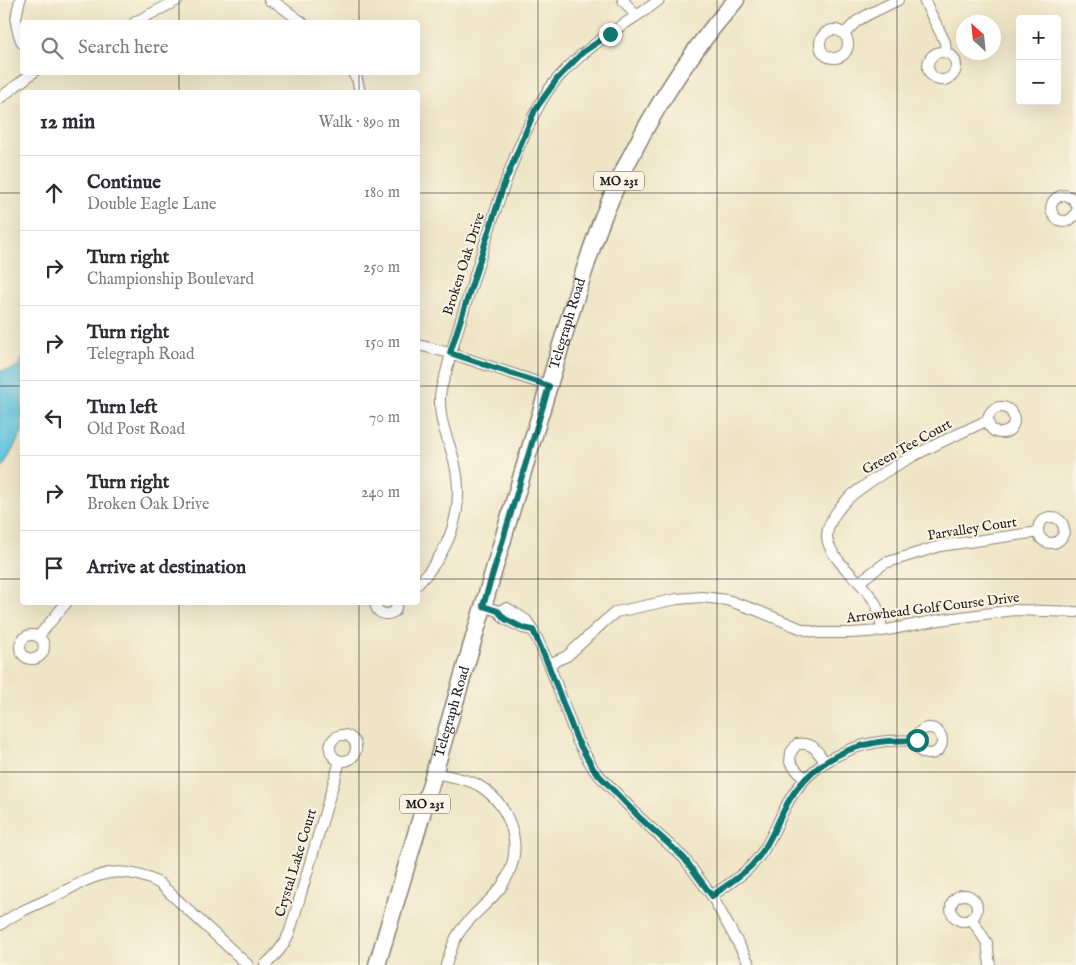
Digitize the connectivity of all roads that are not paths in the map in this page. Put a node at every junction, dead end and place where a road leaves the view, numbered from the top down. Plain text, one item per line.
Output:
1 (20, 0) edge
2 (178, 0) edge
3 (270, 0) edge
4 (624, 0) edge
5 (659, 0) edge
6 (736, 0) edge
7 (898, 0) edge
8 (924, 0) edge
9 (636, 16) junction
10 (139, 20) edge
11 (299, 20) edge
12 (844, 34) dead end
13 (20, 37) edge
14 (946, 52) dead end
15 (30, 75) edge
16 (354, 75) edge
17 (360, 90) edge
18 (0, 98) edge
19 (1074, 197) edge
20 (1076, 212) edge
21 (420, 346) edge
22 (450, 353) junction
23 (549, 386) junction
24 (988, 420) dead end
25 (1038, 532) dead end
26 (420, 582) edge
27 (859, 582) junction
28 (65, 605) edge
29 (375, 605) edge
30 (397, 605) edge
31 (491, 609) junction
32 (1076, 612) edge
33 (882, 631) junction
34 (38, 637) dead end
35 (548, 664) junction
36 (917, 740) dead end
37 (340, 761) dead end
38 (825, 762) junction
39 (434, 773) junction
40 (805, 778) junction
41 (712, 896) junction
42 (971, 918) dead end
43 (0, 925) edge
44 (248, 965) edge
45 (265, 965) edge
46 (377, 965) edge
47 (446, 965) edge
48 (750, 965) edge
49 (990, 965) edge

1 - 13 street
2 - 10 street
3 - 11 street
4 - 9 street
5 - 9 street, Broken Oak Drive
6 - 23 main road, Telegraph Road / MO 231
7 - 12 street
8 - 14 street
9 - 22 street, Broken Oak Drive
15 - 18 street
16 - 17 street
19 - 20 street
21 - 22 street
22 - 23 street
22 - 26 street, Broken Oak Drive
23 - 31 main road, Telegraph Road / MO 231
24 - 27 street, Green Tee Court
25 - 27 street, Parvalley Court
27 - 33 street, Green Tee Court
28 - 34 street
29 - 30 street
31 - 35 street
31 - 39 main road, Telegraph Road / MO 231
32 - 33 street, Arrowhead Golf Course Drive
33 - 35 street, Arrowhead Golf Course Drive
35 - 41 street
36 - 38 street
37 - 45 street, Crystal Lake Court
38 - 40 street
38 - 40 street
39 - 46 main road, Telegraph Road / MO 231
39 - 47 street
40 - 41 street
41 - 48 street
42 - 49 street
43 - 44 street

